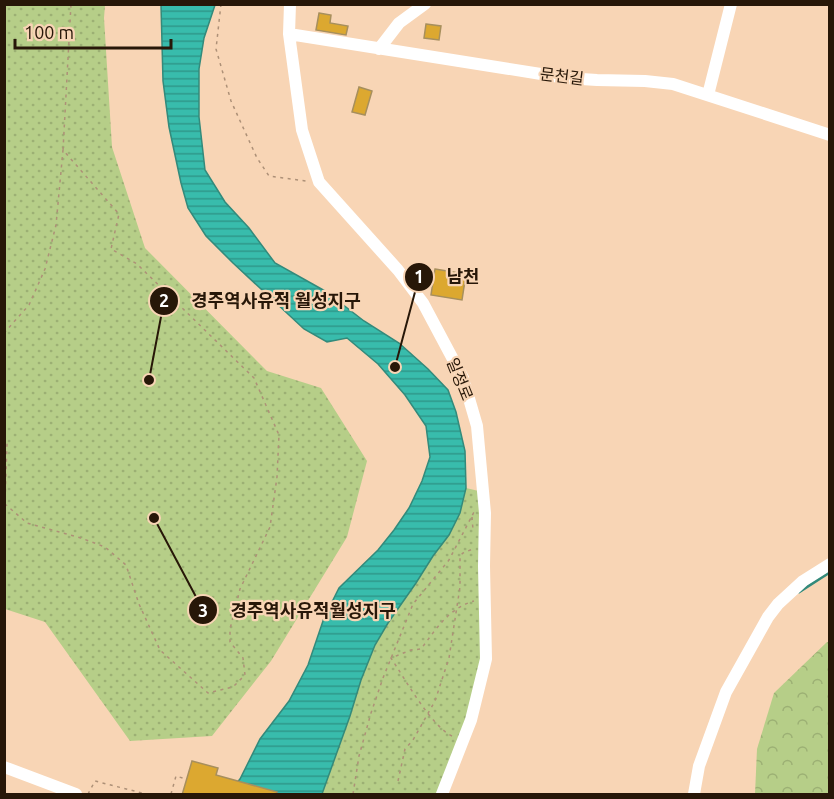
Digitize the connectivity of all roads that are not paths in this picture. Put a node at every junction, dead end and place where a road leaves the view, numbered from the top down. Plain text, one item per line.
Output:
1 (290, 4) edge
2 (425, 4) edge
3 (731, 4) edge
4 (289, 34) junction
5 (380, 49) junction
6 (708, 95) junction
7 (830, 135) edge
8 (830, 564) edge
9 (4, 767) edge
10 (71, 794) edge
11 (442, 795) edge
12 (694, 795) edge

1 - 4 street, 일정로
2 - 5 street
3 - 6 street
4 - 5 street, 문천길
4 - 11 street, 일정로
5 - 6 street, 문천길
6 - 7 street, 문천길
8 - 12 street
9 - 10 street

